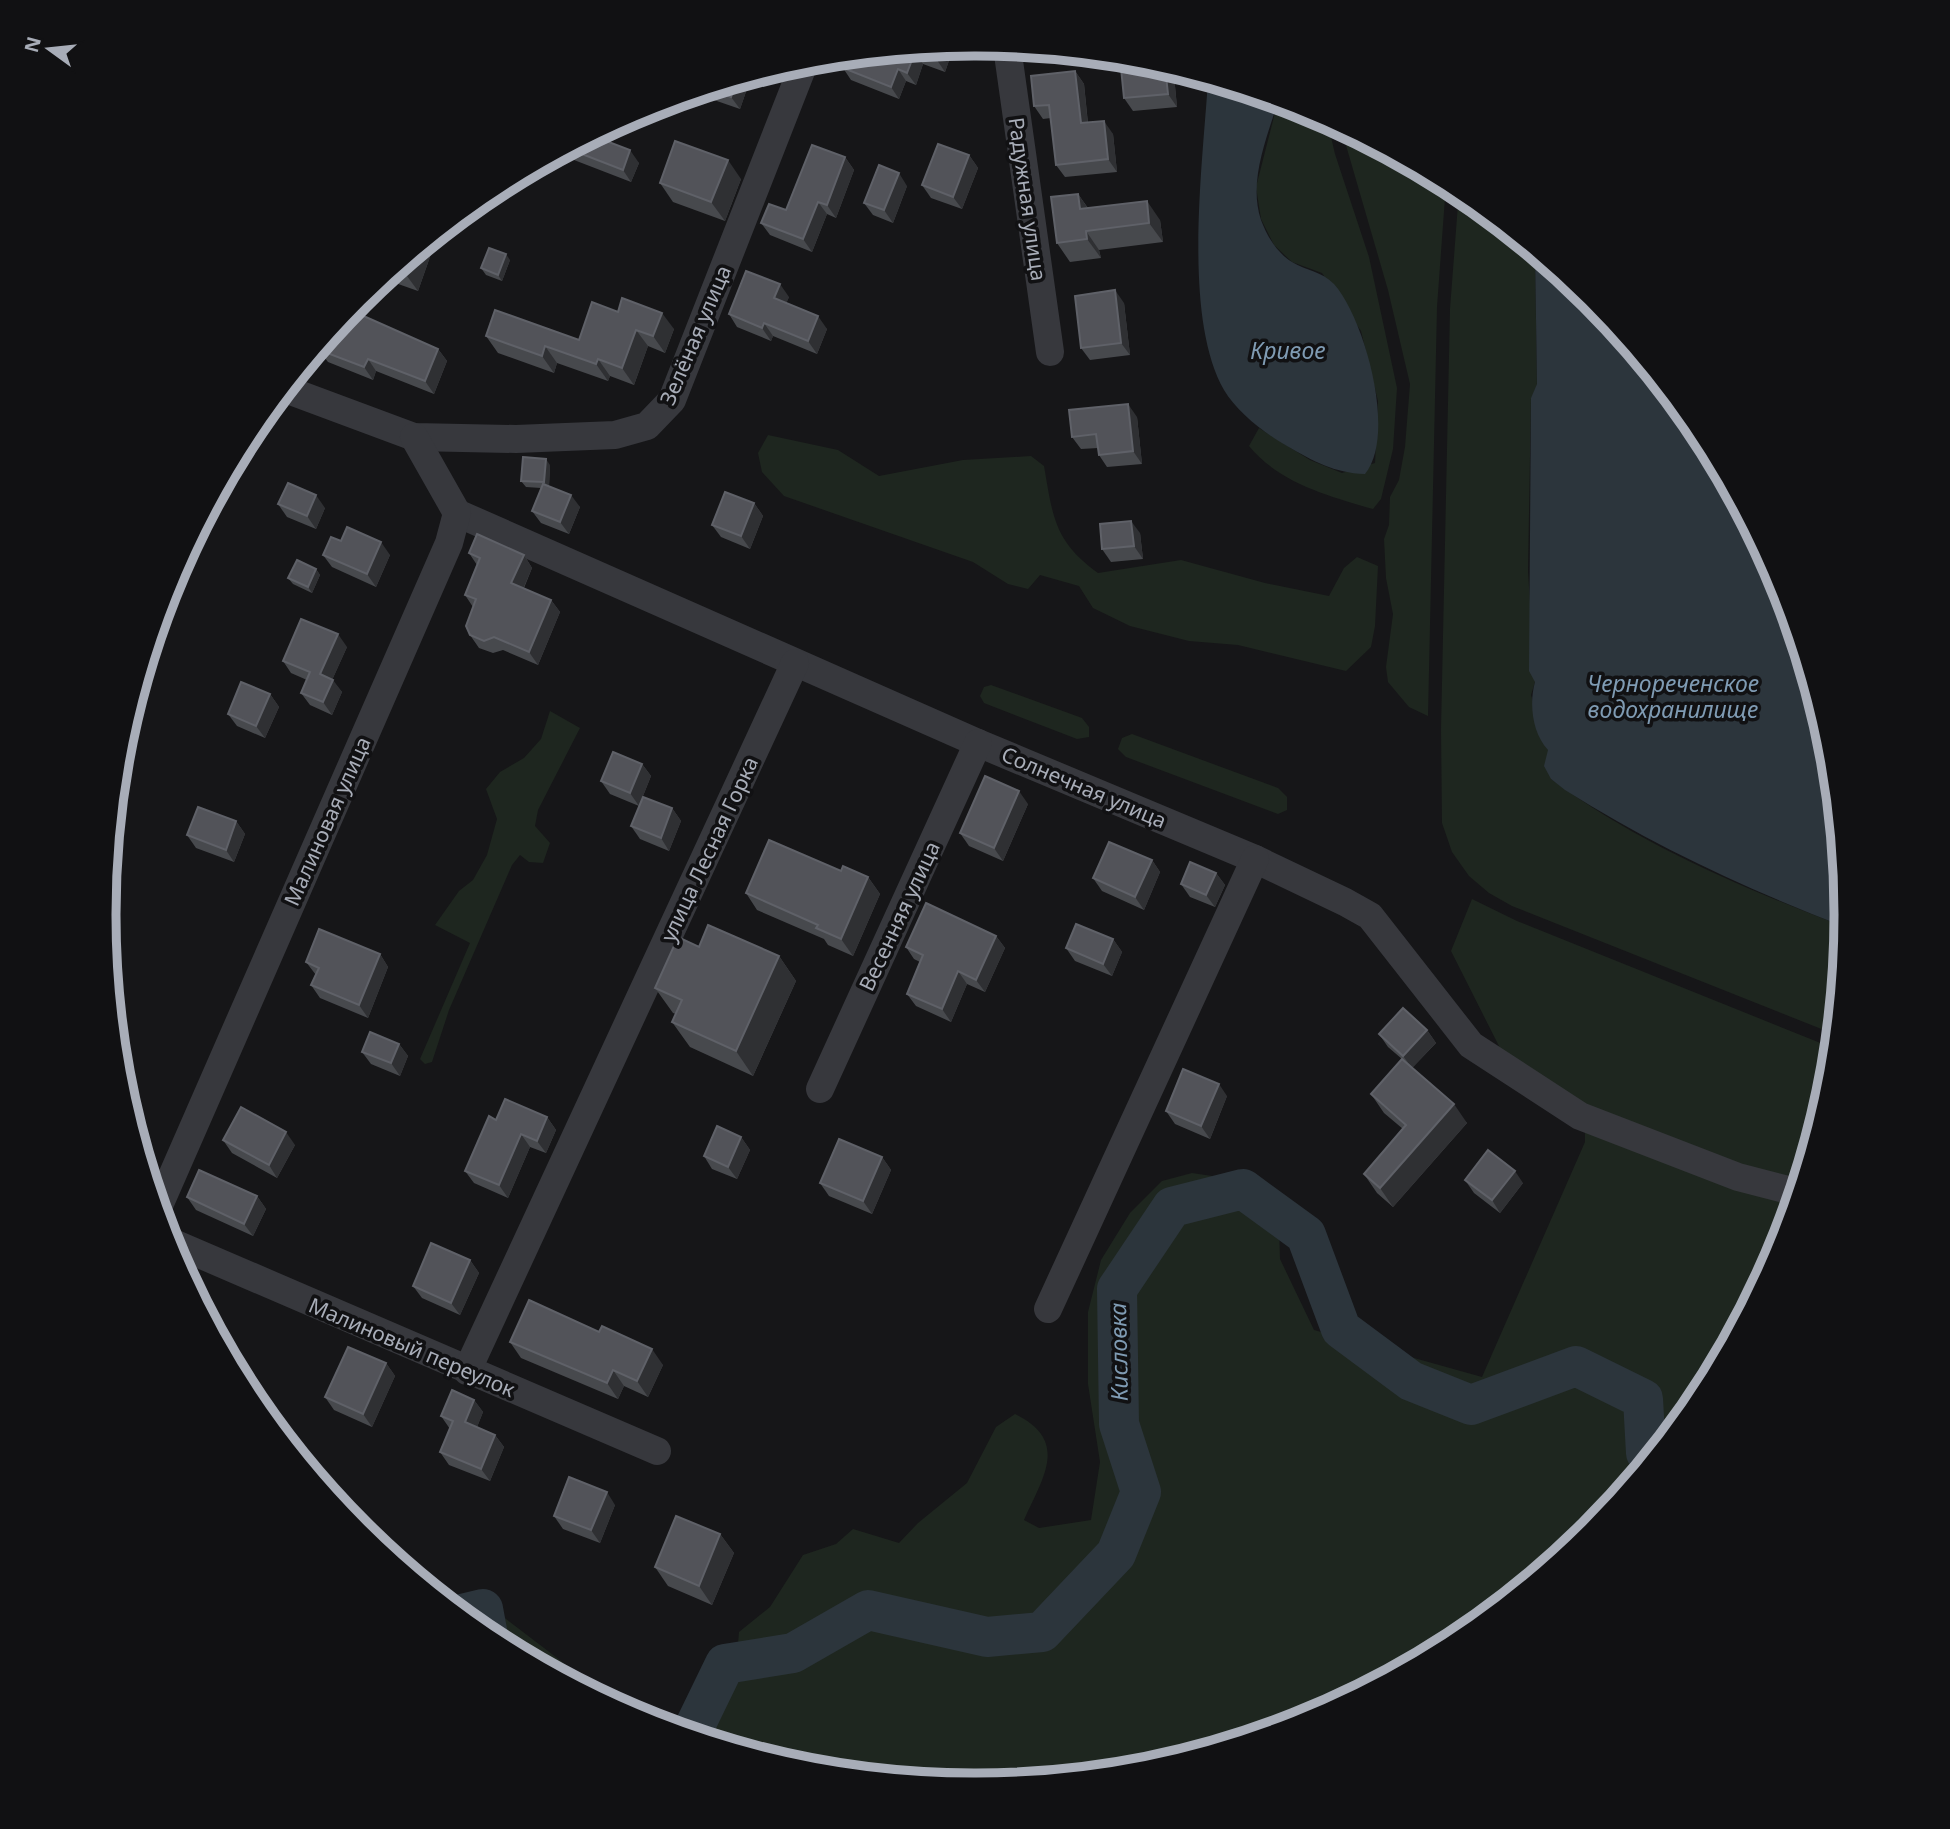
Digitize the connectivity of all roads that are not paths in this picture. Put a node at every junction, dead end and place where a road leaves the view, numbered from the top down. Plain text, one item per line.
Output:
1 (1008, 57) edge
2 (799, 74) edge
3 (1049, 352) dead end
4 (294, 392) edge
5 (415, 437) junction
6 (457, 513) junction
7 (795, 663) junction
8 (978, 743) junction
9 (1255, 859) junction
10 (820, 1089) dead end
11 (1788, 1190) edge
12 (164, 1196) edge
13 (184, 1248) edge
14 (1048, 1309) dead end
15 (467, 1371) junction
16 (657, 1451) dead end

1 - 3 street, Радужная улица
2 - 5 street, Зелёная улица
4 - 5 street, Зелёная улица
5 - 6 street
6 - 7 street
6 - 12 street, Малиновая улица
7 - 8 street, Солнечная улица
7 - 15 street, улица Лесная Горка
8 - 9 street, Солнечная улица
8 - 10 street, Весенняя улица
9 - 11 street, Солнечная улица
9 - 14 street
13 - 15 street, Малиновый переулок
15 - 16 street, Малиновый переулок

